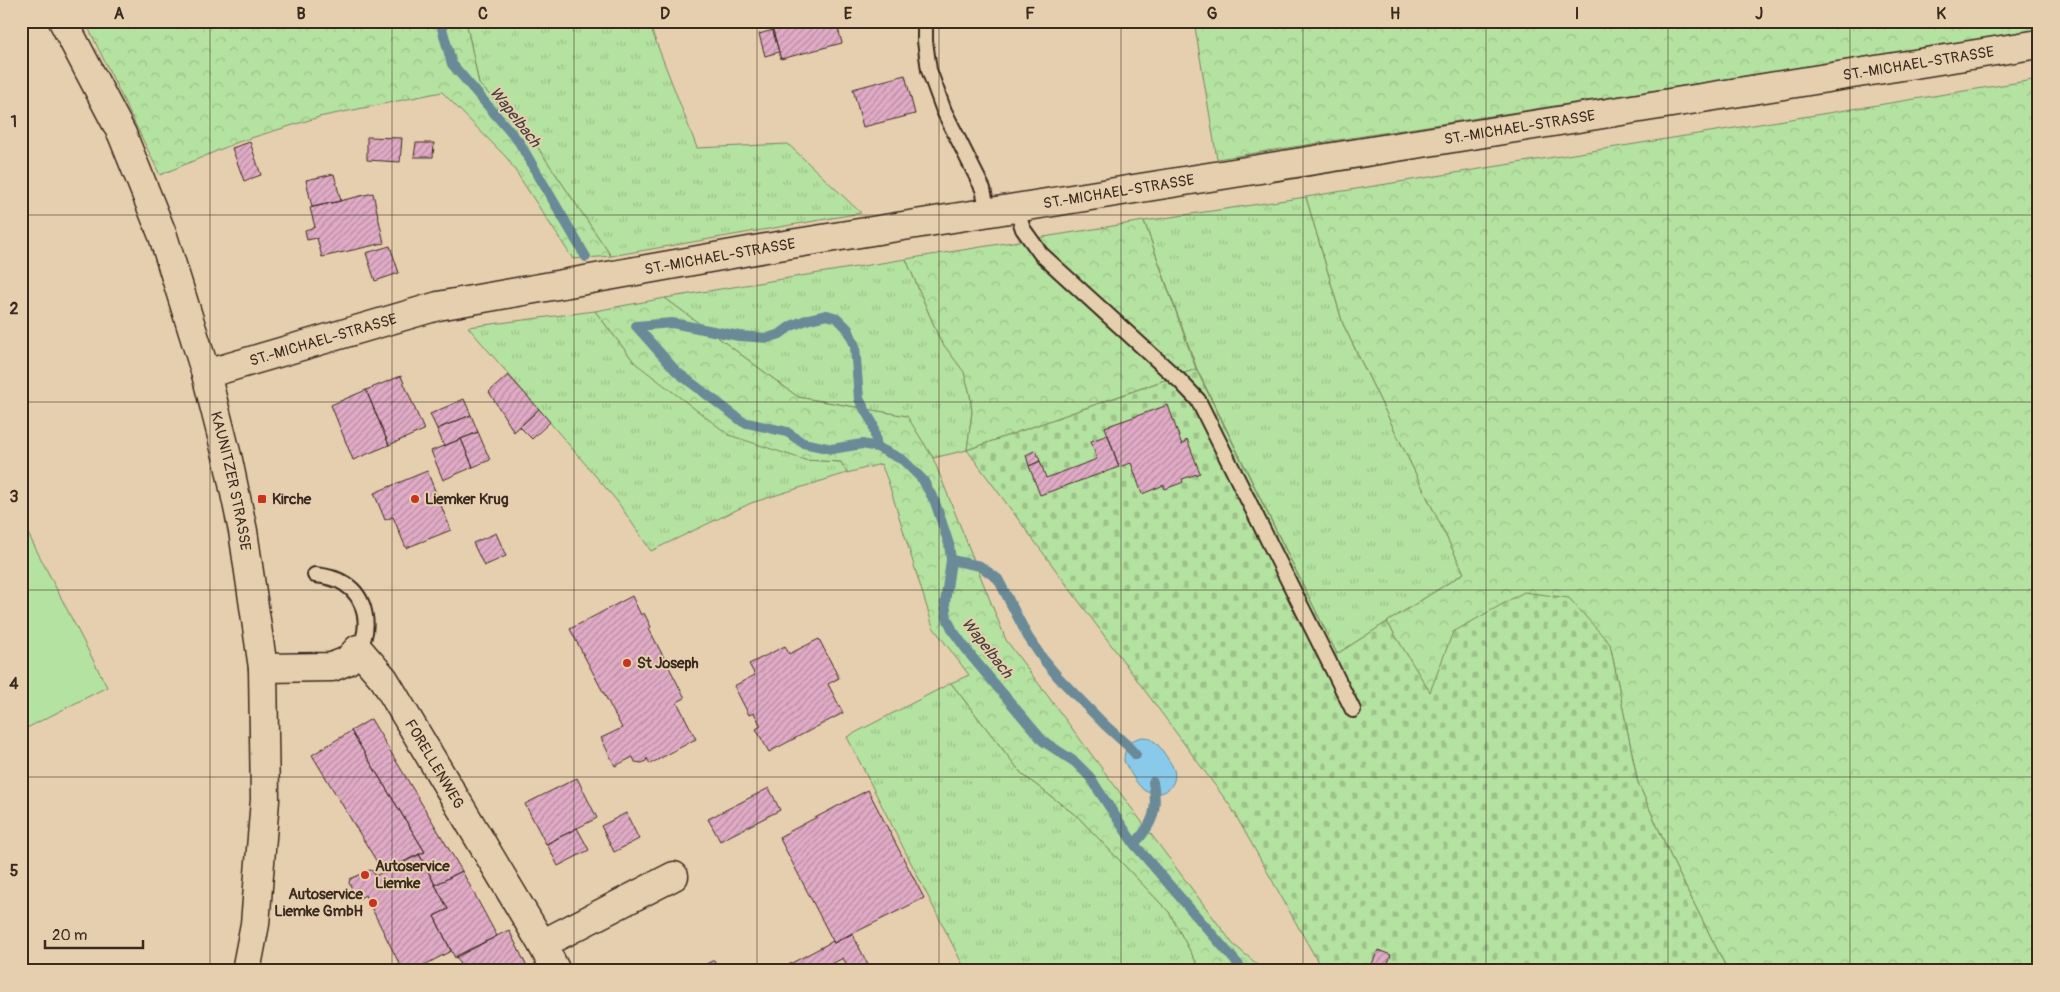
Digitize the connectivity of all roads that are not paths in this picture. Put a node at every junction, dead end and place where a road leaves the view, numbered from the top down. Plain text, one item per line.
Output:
1 (63, 21) edge
2 (925, 21) edge
3 (2039, 44) edge
4 (1016, 208) junction
5 (988, 212) junction
6 (206, 374) junction
7 (315, 575) dead end
8 (358, 649) junction
9 (263, 668) junction
10 (1353, 710) dead end
11 (674, 876) dead end
12 (542, 944) junction
13 (246, 971) edge
14 (556, 971) edge

1 - 6 street, KAUNITZER STRASSE
2 - 5 lane
3 - 4 street, ST.-MICHAEL-STRASSE
4 - 5 street, ST.-MICHAEL-STRASSE
4 - 10 lane
5 - 6 street, ST.-MICHAEL-STRASSE
6 - 9 street, KAUNITZER STRASSE
7 - 8 lane
8 - 9 street
8 - 12 street, FORELLENWEG
9 - 13 street, KAUNITZER STRASSE
11 - 12 street
12 - 14 street, FORELLENWEG

